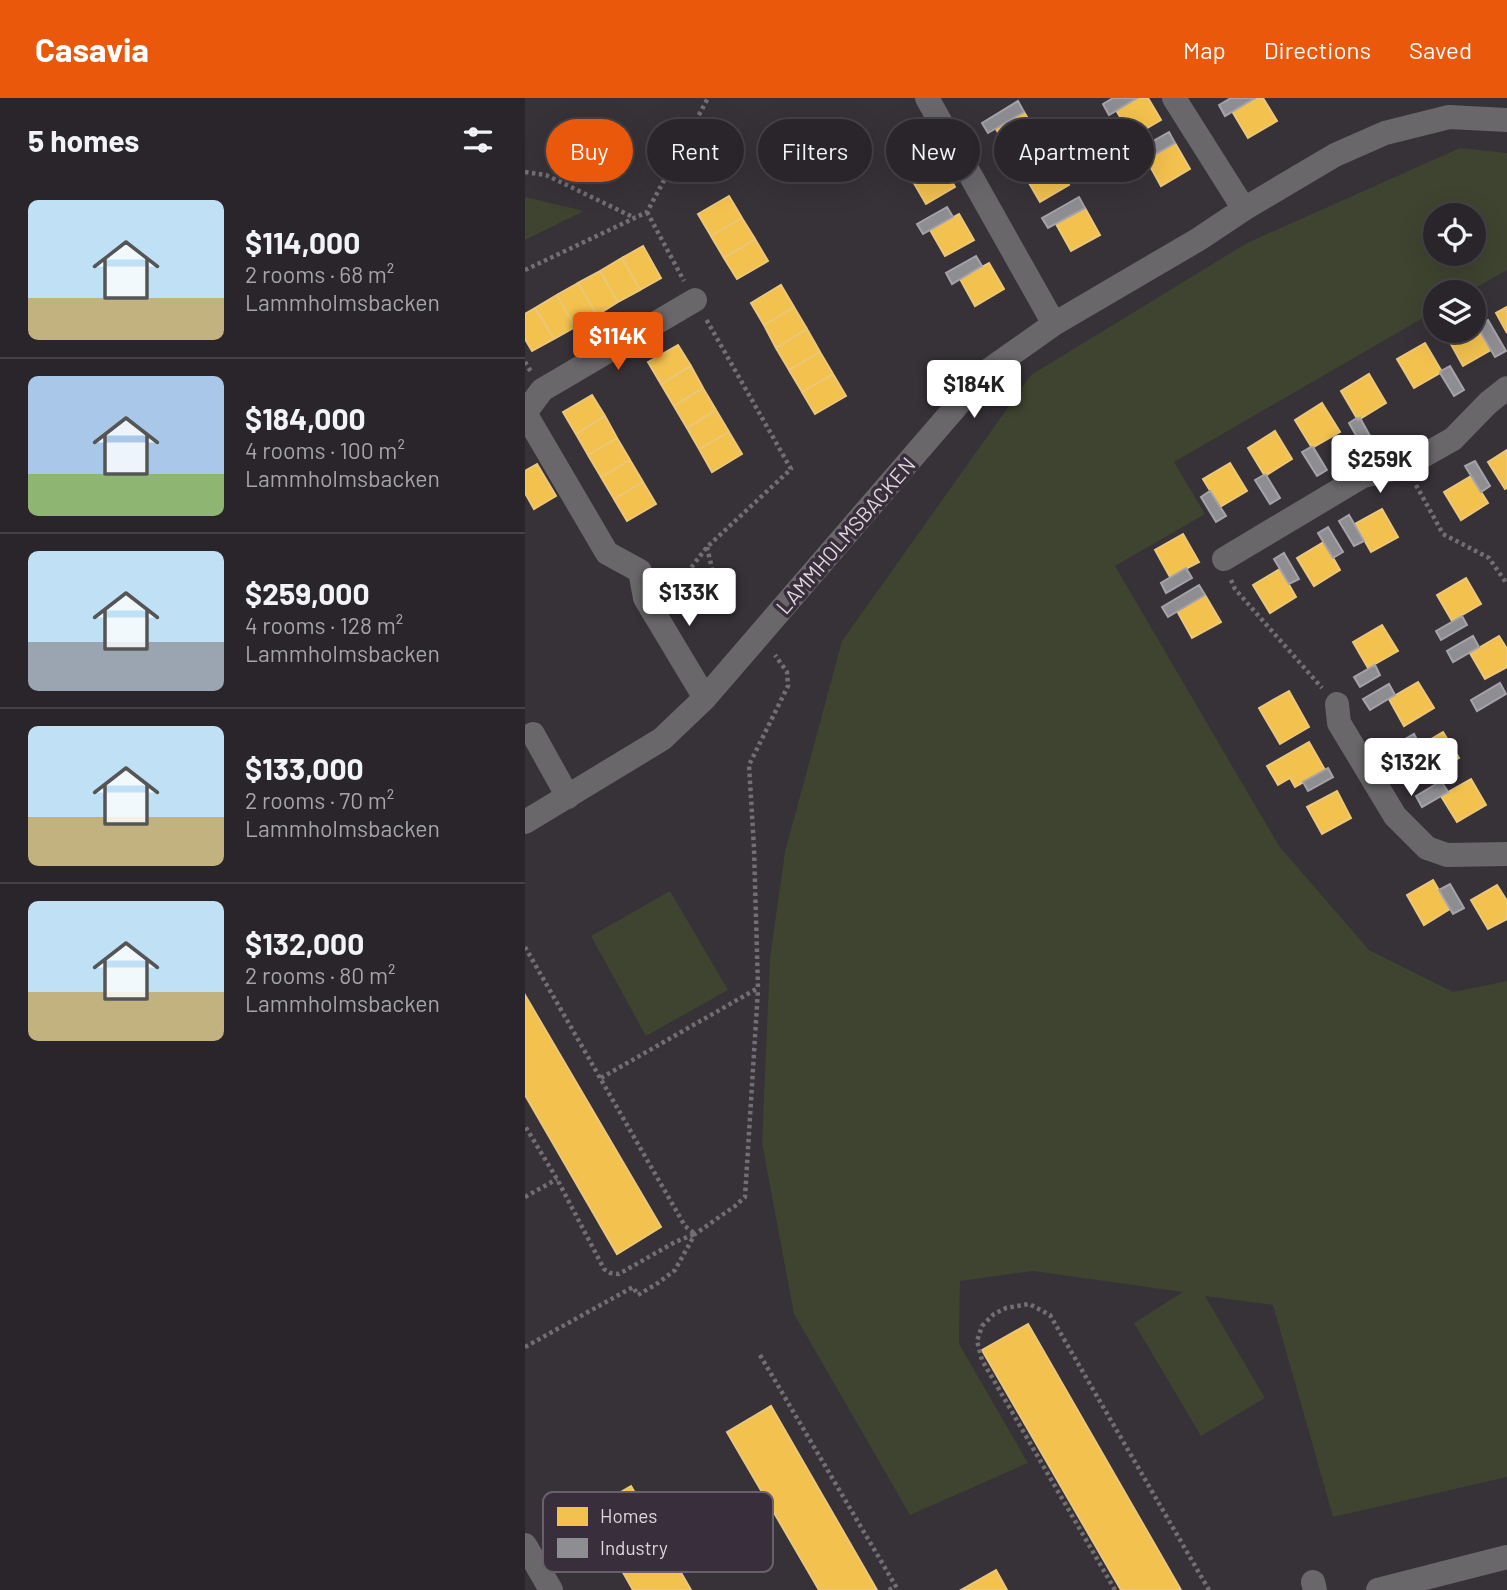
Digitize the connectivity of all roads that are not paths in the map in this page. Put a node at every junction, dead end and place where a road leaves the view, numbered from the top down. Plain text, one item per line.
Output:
1 (927, 98) edge
2 (1174, 98) edge
3 (1445, 107) edge
4 (1507, 120) edge
5 (1244, 209) junction
6 (695, 300) road end
7 (1054, 324) junction
8 (1507, 388) edge
9 (1224, 559) road end
10 (705, 698) junction
11 (1337, 704) road end
12 (533, 734) dead end
13 (568, 797) junction
14 (525, 822) edge
15 (1507, 854) edge
16 (525, 1545) edge
17 (1507, 1557) edge
18 (551, 1590) edge
19 (1378, 1590) edge

1 - 7 street
2 - 5 street
3 - 4 street, LAMMHOLMSBACKEN
3 - 5 street, LAMMHOLMSBACKEN
5 - 7 street, LAMMHOLMSBACKEN
6 - 10 street
7 - 10 street, LAMMHOLMSBACKEN
8 - 9 street
10 - 13 street, LAMMHOLMSBACKEN
11 - 15 street
12 - 13 street
13 - 14 street, LAMMHOLMSBACKEN
16 - 18 street
17 - 19 street

